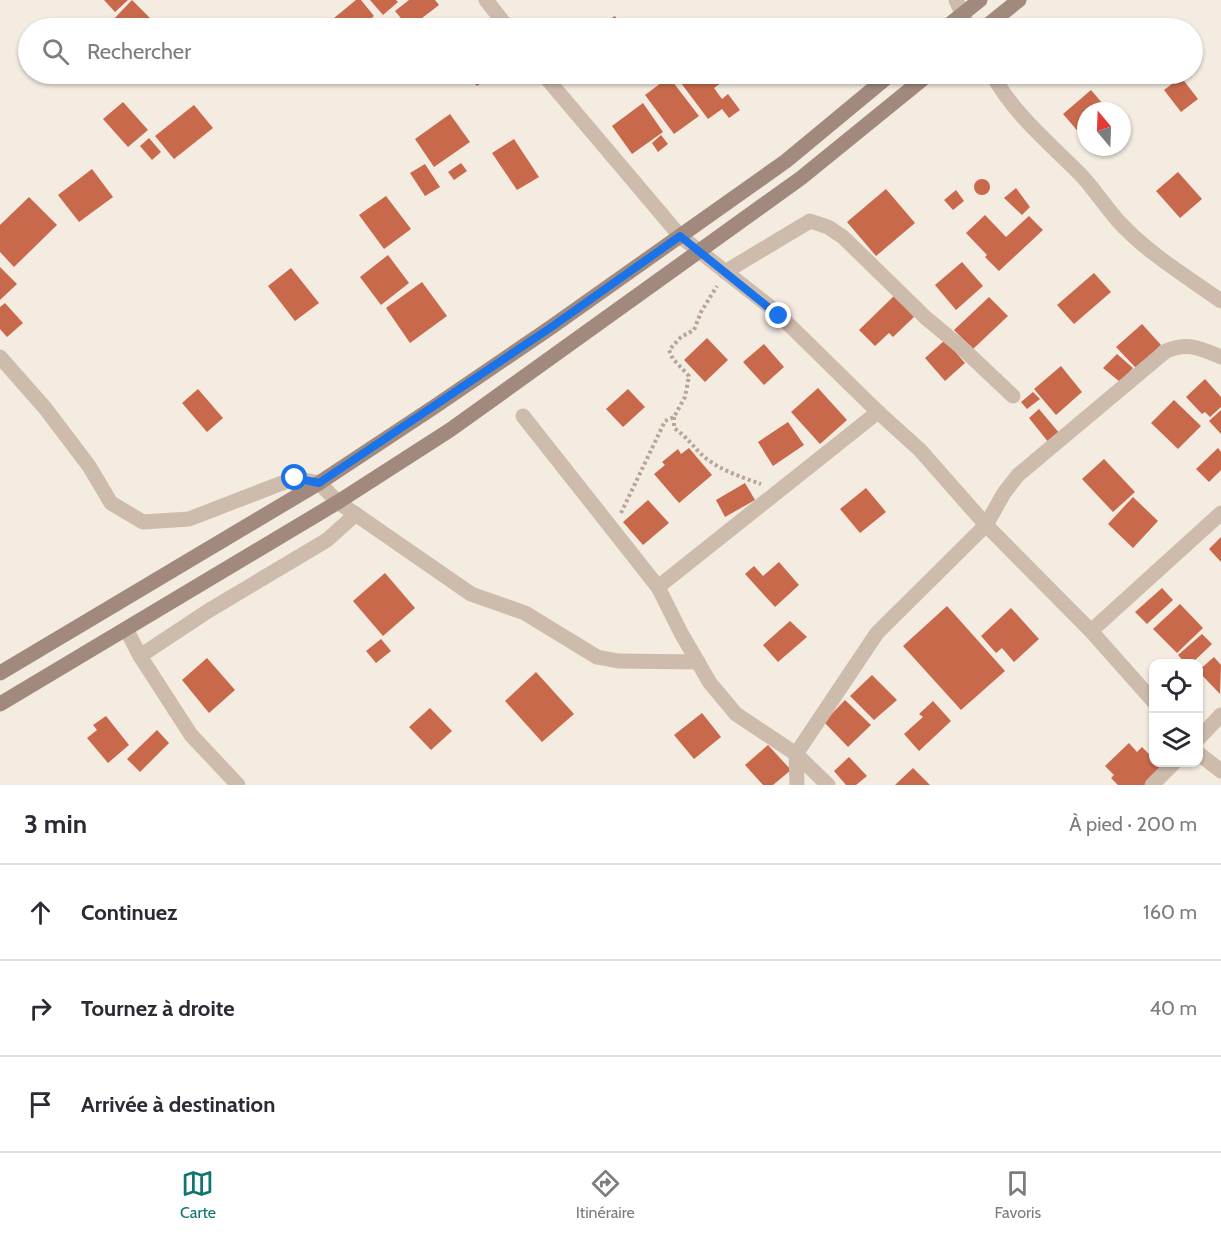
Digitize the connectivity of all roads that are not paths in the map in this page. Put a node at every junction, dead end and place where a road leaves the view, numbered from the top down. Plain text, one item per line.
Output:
1 (486, 0) edge
2 (980, 0) edge
3 (1019, 0) edge
4 (959, 7) edge
5 (500, 18) edge
6 (996, 18) edge
7 (551, 84) edge
8 (879, 84) edge
9 (917, 84) edge
10 (998, 84) edge
11 (680, 236) junction
12 (699, 252) junction
13 (725, 272) junction
14 (1221, 301) edge
15 (0, 357) edge
16 (1221, 357) edge
17 (1013, 396) dead end
18 (878, 412) junction
19 (523, 416) dead end
20 (319, 483) junction
21 (338, 502) junction
22 (1221, 513) edge
23 (356, 514) junction
24 (986, 525) junction
25 (658, 587) junction
26 (126, 629) junction
27 (1091, 631) junction
28 (140, 656) junction
29 (698, 662) junction
30 (0, 673) edge
31 (1149, 696) edge
32 (0, 704) edge
33 (1221, 715) edge
34 (1203, 734) edge
35 (796, 754) junction
36 (1203, 757) edge
37 (1170, 767) edge
38 (1221, 771) edge
39 (238, 785) edge
40 (797, 785) edge
41 (828, 785) edge
42 (1152, 785) edge

1 - 5 street
2 - 4 main road
3 - 6 main road
7 - 11 street
8 - 11 main road
9 - 12 main road
10 - 14 street
11 - 12 street
11 - 20 main road
12 - 13 street
12 - 21 main road
13 - 17 street
13 - 18 street
15 - 20 street
16 - 24 street
18 - 24 street
18 - 25 street
19 - 25 street
20 - 21 street
20 - 30 main road
21 - 23 street
21 - 26 main road
22 - 27 street
23 - 28 street
23 - 29 street
24 - 27 street
24 - 35 street
25 - 29 street
26 - 28 street
26 - 32 main road
27 - 31 street
28 - 39 street
29 - 35 street
33 - 34 street
35 - 40 street
35 - 41 street
36 - 38 street
37 - 42 street

